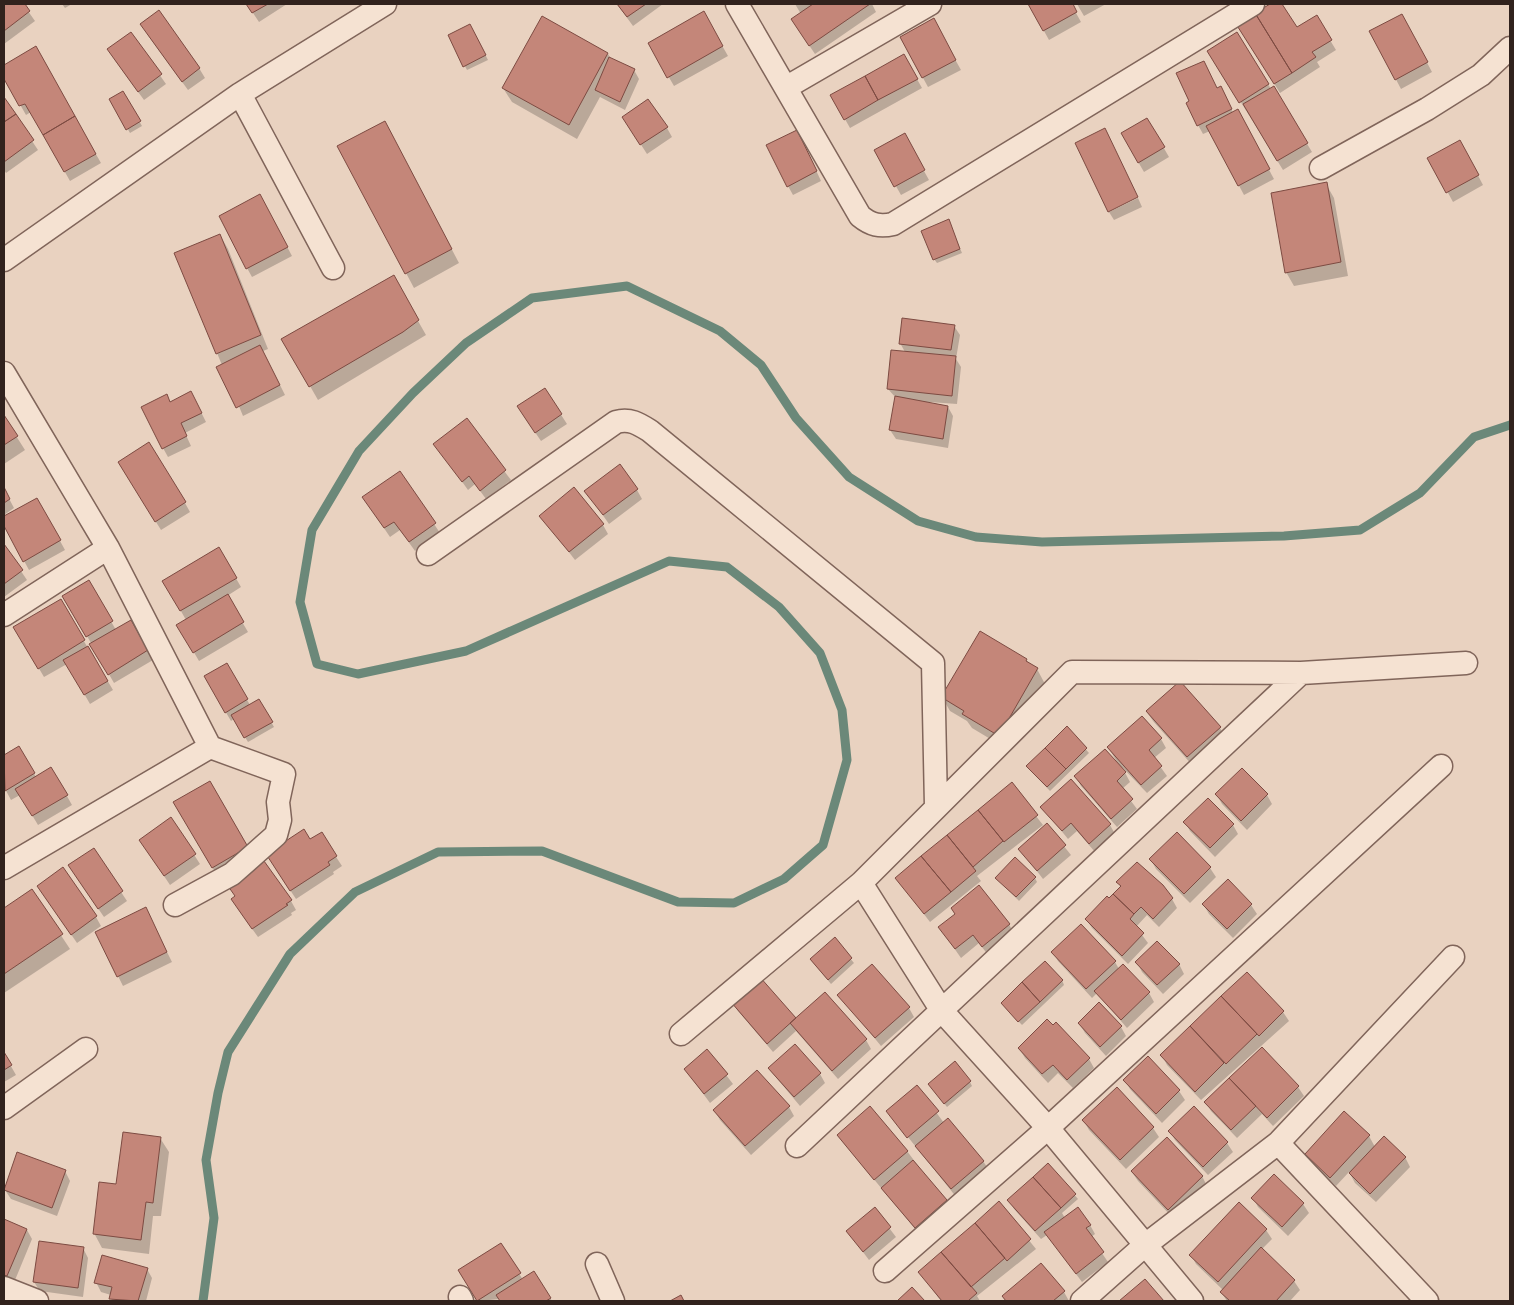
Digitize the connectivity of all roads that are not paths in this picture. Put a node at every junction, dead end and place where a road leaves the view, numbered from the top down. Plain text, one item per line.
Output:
1 (385, 4) edge
2 (738, 4) edge
3 (930, 4) edge
4 (1253, 4) edge
5 (1510, 48) edge
6 (787, 87) junction
7 (240, 94) junction
8 (1321, 168) dead end
9 (4, 260) edge
10 (333, 268) dead end
11 (4, 373) edge
12 (108, 548) junction
13 (428, 554) dead end
14 (4, 615) edge
15 (1466, 662) dead end
16 (1301, 673) junction
17 (210, 747) junction
18 (1441, 766) dead end
19 (936, 806) junction
20 (4, 868) edge
21 (860, 883) junction
22 (175, 906) dead end
23 (1453, 957) dead end
24 (942, 1011) junction
25 (681, 1034) dead end
26 (86, 1049) dead end
27 (4, 1108) edge
28 (1048, 1128) junction
29 (1278, 1142) junction
30 (798, 1146) dead end
31 (1144, 1246) junction
32 (597, 1264) dead end
33 (885, 1271) dead end
34 (4, 1288) edge
35 (37, 1301) edge
36 (613, 1301) edge
37 (1082, 1301) edge
38 (1192, 1301) edge
39 (1427, 1301) edge

1 - 7 street
2 - 6 street
3 - 6 street
4 - 6 street
5 - 8 street
7 - 9 street
7 - 10 street
11 - 12 street
12 - 14 street
12 - 17 street
13 - 19 street
15 - 16 street
16 - 19 street
16 - 24 street
17 - 20 street
17 - 22 street
18 - 28 street
19 - 21 street
21 - 24 street
21 - 25 street
23 - 29 street
24 - 28 street
24 - 30 street
26 - 27 street
28 - 31 street
28 - 33 street
29 - 31 street
29 - 39 street
31 - 37 street
31 - 38 street
32 - 36 street
34 - 35 street

